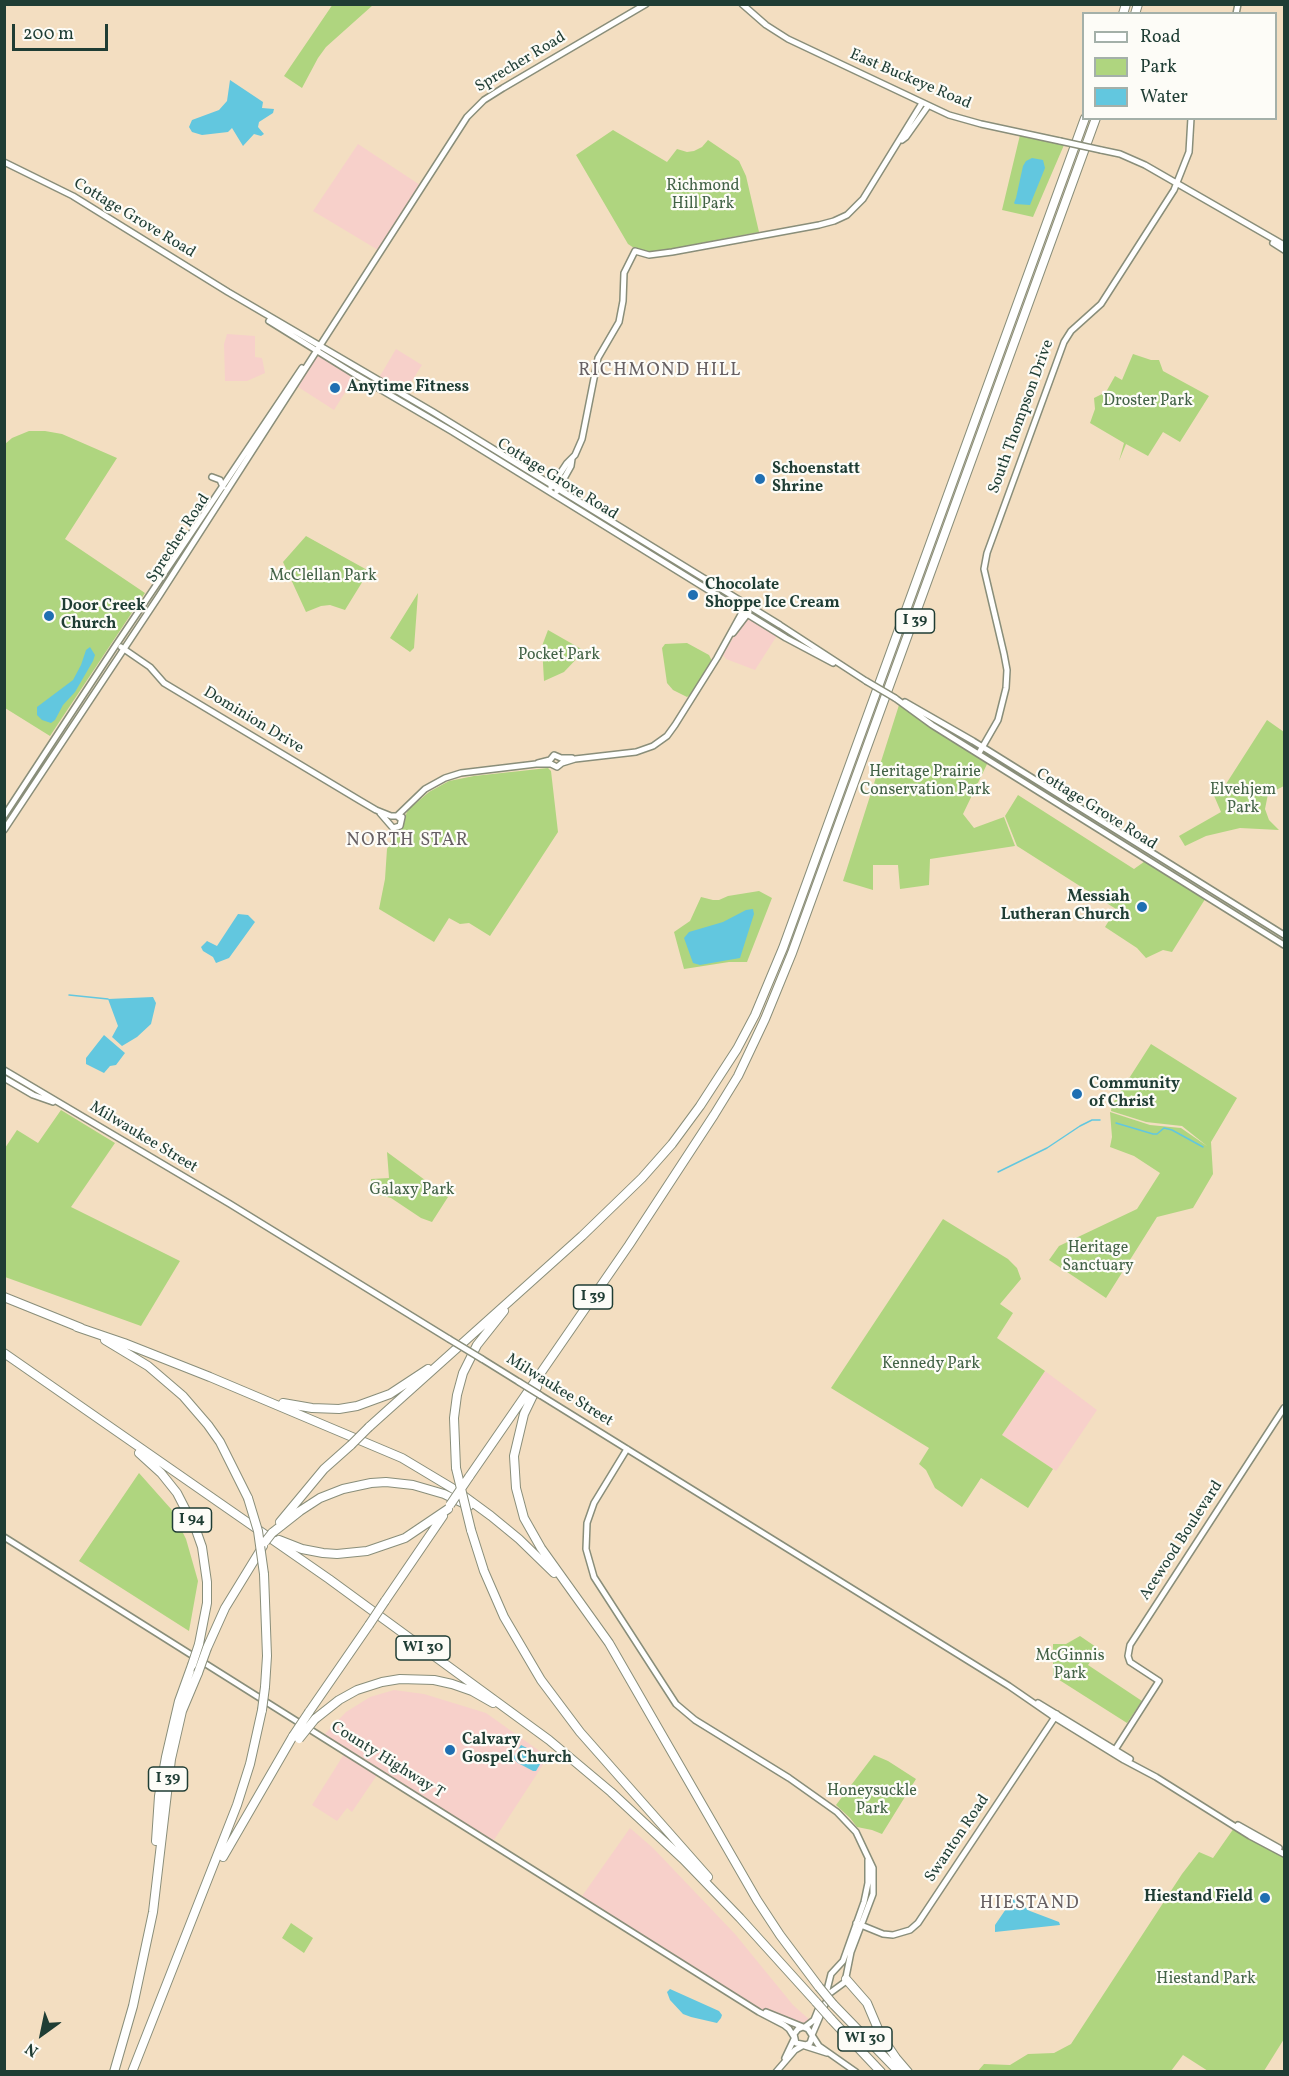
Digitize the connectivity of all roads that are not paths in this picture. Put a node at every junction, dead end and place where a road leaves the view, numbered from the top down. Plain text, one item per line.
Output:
1 (646, 4) edge
2 (742, 4) edge
3 (925, 104) junction
4 (1084, 120) edge
5 (1095, 120) edge
6 (1191, 120) edge
7 (4, 162) edge
8 (1178, 183) junction
9 (1257, 231) junction
10 (1284, 245) edge
11 (1284, 250) edge
12 (317, 348) junction
13 (212, 477) dead end
14 (223, 487) junction
15 (553, 490) junction
16 (749, 606) junction
17 (746, 612) junction
18 (116, 645) junction
19 (122, 649) junction
20 (856, 675) junction
21 (980, 750) junction
22 (562, 760) junction
23 (551, 762) junction
24 (4, 816) edge
25 (4, 831) edge
26 (1284, 935) edge
27 (1284, 945) edge
28 (4, 1071) edge
29 (4, 1078) edge
30 (68, 1108) junction
31 (629, 1245) junction
32 (523, 1288) junction
33 (4, 1297) edge
34 (77, 1327) junction
35 (454, 1351) junction
36 (4, 1353) edge
37 (210, 1377) junction
38 (1284, 1408) edge
39 (108, 1427) junction
40 (627, 1449) junction
41 (449, 1507) junction
42 (509, 1530) junction
43 (261, 1532) junction
44 (272, 1533) junction
45 (4, 1537) edge
46 (566, 1584) junction
47 (203, 1646) junction
48 (1056, 1715) junction
49 (296, 1738) junction
50 (1114, 1751) junction
51 (582, 1767) junction
52 (1284, 1853) edge
53 (208, 1881) junction
54 (156, 1888) junction
55 (740, 1918) junction
56 (859, 1924) junction
57 (834, 1971) junction
58 (830, 1979) junction
59 (844, 1981) junction
60 (755, 2008) junction
61 (803, 2027) junction
62 (812, 2036) junction
63 (794, 2038) junction
64 (803, 2046) junction
65 (826, 2053) junction
66 (783, 2062) junction
67 (114, 2072) edge
68 (132, 2072) edge
69 (776, 2072) edge
70 (855, 2072) edge
71 (881, 2072) edge
72 (899, 2072) edge
73 (908, 2072) edge

1 - 12 main road, Sprecher Road
2 - 3 main road, East Buckeye Road
3 - 8 main road, East Buckeye Road, bridge
3 - 15 main road
4 - 32 highway, I 39
5 - 31 highway, I 39
6 - 8 main road, South Thompson Drive
7 - 12 main road, Cottage Grove Road
8 - 9 main road, East Buckeye Road
8 - 21 main road, South Thompson Drive
9 - 10 main road, East Buckeye Road
9 - 11 main road, East Buckeye Road
12 - 14 main road, Sprecher Road
12 - 15 main road, Cottage Grove Road
12 - 19 main road, Sprecher Road
13 - 14 main road
14 - 18 main road, Sprecher Road
15 - 16 main road, Cottage Grove Road
15 - 17 main road, Cottage Grove Road
16 - 17 main road
16 - 20 main road, Cottage Grove Road
17 - 20 main road, Cottage Grove Road
17 - 22 main road
18 - 19 main road, Dominion Drive
18 - 24 main road, Sprecher Road
19 - 23 main road, Dominion Drive
19 - 25 main road, Sprecher Road
20 - 21 main road, Cottage Grove Road, bridge
21 - 26 main road, Cottage Grove Road
21 - 27 main road, Cottage Grove Road
22 - 23 main road
22 - 23 main road
28 - 30 main road, Milwaukee Street
29 - 30 main road, Milwaukee Street
30 - 40 main road, Milwaukee Street, bridge
31 - 41 highway, I 39, bridge
31 - 46 highway
32 - 35 highway, I 39
32 - 55 highway, bridge
33 - 34 highway
34 - 37 highway, WI 30
34 - 53 highway, bridge
35 - 37 highway
35 - 44 highway, I 39, bridge
36 - 39 highway, I 94
37 - 42 highway, WI 30
38 - 50 main road, Acewood Boulevard
39 - 43 highway, WI 30
39 - 47 highway, I 94
40 - 48 main road, Milwaukee Street
40 - 56 main road
41 - 43 highway
41 - 49 highway, I 39, bridge
42 - 44 highway
42 - 46 highway, WI 30
43 - 51 highway, WI 30
44 - 47 highway, I 39, bridge
45 - 60 main road, County Highway T
46 - 72 highway, WI 30, bridge
47 - 54 highway, I 39, bridge
47 - 54 highway, I 94, bridge
48 - 50 main road, Milwaukee Street
48 - 56 main road, Swanton Road
49 - 51 highway, bridge
49 - 53 highway, I 39
50 - 52 main road, Milwaukee Street
51 - 55 highway, WI 30
53 - 68 highway, I 39
54 - 67 highway, I 39
55 - 71 highway, WI 30, bridge
56 - 57 main road
56 - 59 main road
57 - 58 main road
57 - 59 main road
58 - 59 main road
58 - 61 main road
59 - 62 main road
59 - 73 highway
60 - 61 main road, County Highway T
60 - 63 main road, County Highway T
61 - 62 main road
61 - 63 main road
62 - 64 main road
62 - 65 main road
63 - 64 main road
63 - 66 main road
64 - 65 main road
64 - 66 main road
65 - 70 main road
66 - 69 main road

